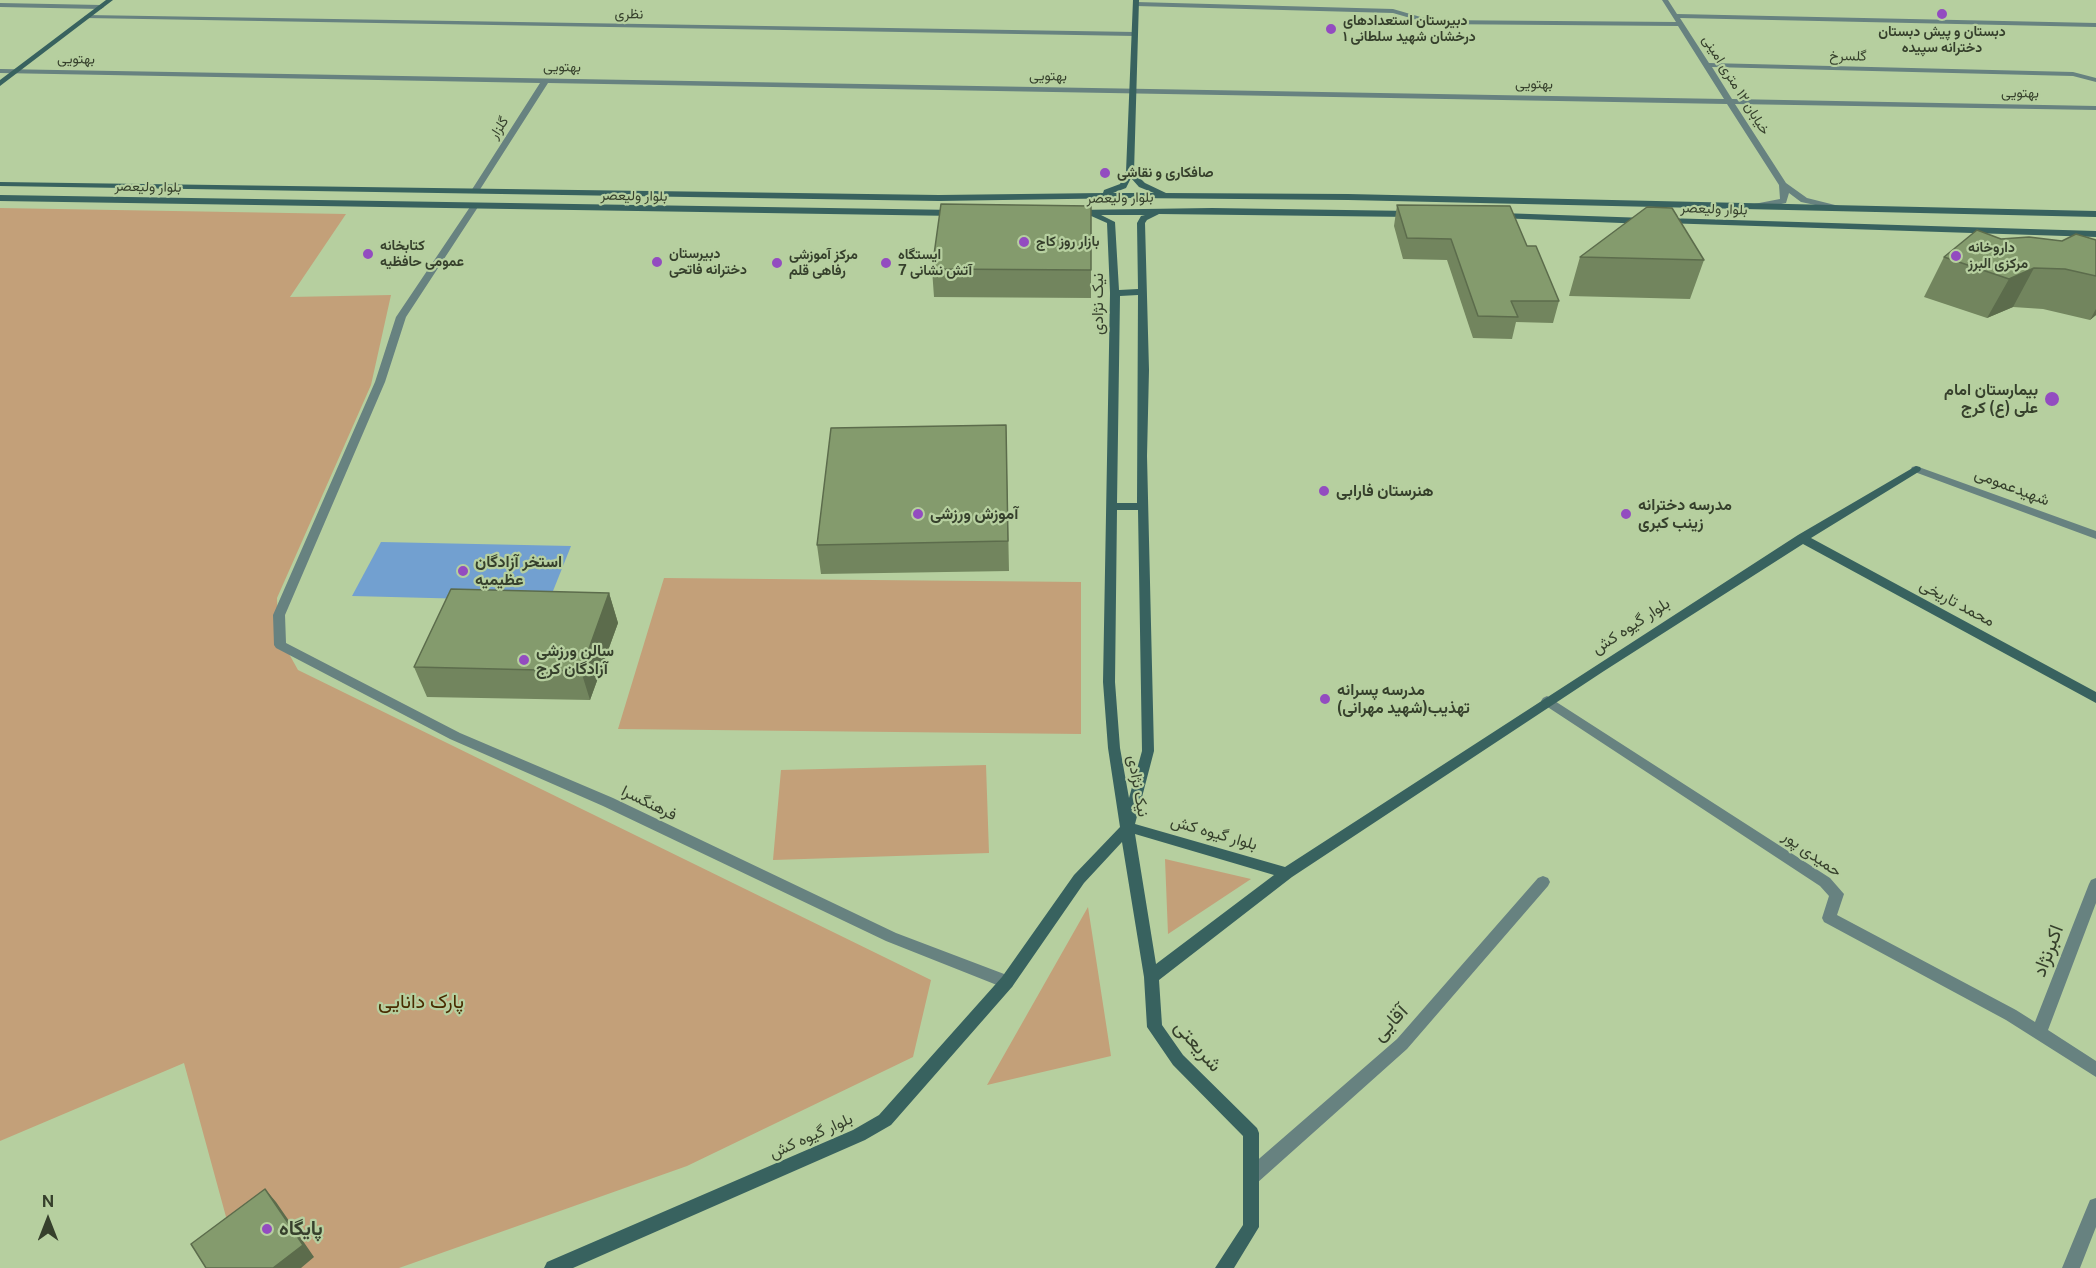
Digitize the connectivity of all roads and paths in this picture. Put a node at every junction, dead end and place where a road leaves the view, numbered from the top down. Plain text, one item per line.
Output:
1 (110, 0) edge
2 (1665, 0) edge
3 (1136, 2) edge
4 (0, 5) edge
5 (101, 7) junction
6 (1675, 16) junction
7 (87, 17) junction
8 (1681, 24) junction
9 (2096, 25) edge
10 (1135, 33) junction
11 (1706, 65) junction
12 (0, 71) edge
13 (16, 72) junction
14 (2096, 80) edge
15 (545, 81) junction
16 (0, 84) edge
17 (1133, 91) junction
18 (1730, 101) junction
19 (2096, 108) edge
20 (1130, 172) junction
21 (0, 184) edge
22 (1783, 185) junction
23 (475, 191) junction
24 (794, 196) junction
25 (843, 196) junction
26 (1087, 196) junction
27 (1172, 196) junction
28 (1348, 197) junction
29 (0, 198) edge
30 (1398, 199) junction
31 (1757, 206) junction
32 (474, 207) junction
33 (1843, 208) junction
34 (1160, 211) junction
35 (787, 212) junction
36 (1348, 212) junction
37 (840, 213) junction
38 (965, 213) edge
39 (1061, 213) edge
40 (1085, 213) junction
41 (1397, 213) junction
42 (1421, 214) edge
43 (2096, 214) edge
44 (1492, 216) edge
45 (1111, 222) junction
46 (1141, 223) junction
47 (2096, 234) edge
48 (1143, 292) junction
49 (1115, 293) junction
50 (1916, 468) joint
51 (1144, 506) junction
52 (1112, 507) junction
53 (2096, 535) edge
54 (1802, 538) junction
55 (2096, 698) edge
56 (1547, 701) junction
57 (1128, 827) junction
58 (1287, 873) junction
59 (1543, 882) dead end
60 (2096, 884) edge
61 (1151, 977) junction
62 (1007, 982) junction
63 (2039, 1033) junction
64 (2096, 1070) edge
65 (1251, 1177) junction
66 (2096, 1206) edge
67 (553, 1268) edge
68 (1224, 1268) edge
69 (2071, 1268) edge

1 - 5 street
2 - 6 street, خیابان ۱۲ متری امینی
3 - 8 street
3 - 10 street
4 - 5 street
5 - 7 street
6 - 8 street, خیابان ۱۲ متری امینی
6 - 9 street
7 - 10 street, نظری
7 - 13 street
8 - 11 street, خیابان ۱۲ متری امینی
10 - 17 street
11 - 14 street, گلسرخ
11 - 18 street, خیابان ۱۲ متری امینی
12 - 13 street, بهتویی
13 - 15 street, بهتویی
13 - 16 street
15 - 17 street, بهتویی
15 - 23 street, گلزار
17 - 18 street, بهتویی
17 - 20 street
18 - 19 street, بهتویی
18 - 22 street, خیابان ۱۲ متری امینی
20 - 26 street
20 - 27 street
21 - 23 street, بلوار ولیعصر
22 - 31 street
22 - 33 street
23 - 24 street, بلوار ولیعصر
24 - 25 street, بلوار ولیعصر
24 - 35 street
25 - 26 street, بلوار ولیعصر
25 - 37 street
26 - 27 street, بلوار ولیعصر
27 - 28 street, بلوار ولیعصر
28 - 30 street, بلوار ولیعصر
28 - 36 street
29 - 32 street, بلوار ولیعصر
30 - 31 street, بلوار ولیعصر
30 - 41 street
31 - 33 street, بلوار ولیعصر
32 - 35 street, بلوار ولیعصر
32 - 62 street, فرهنگسرا
33 - 43 street, بلوار ولیعصر
34 - 36 street, بلوار ولیعصر
34 - 40 street, بلوار ولیعصر
34 - 46 street
35 - 37 street, بلوار ولیعصر
36 - 41 street, بلوار ولیعصر
37 - 38 street, بلوار ولیعصر
39 - 40 street, بلوار ولیعصر
40 - 45 street
41 - 42 street, بلوار ولیعصر
44 - 47 street, بلوار ولیعصر
45 - 46 street
45 - 49 street, نیک نژادی
46 - 48 street, نیک نژادی
48 - 49 street
48 - 51 street, نیک نژادی
49 - 52 street, نیک نژادی
50 - 53 street, شهیدعمومی
50 - 54 street, بلوار گیوه کش
51 - 52 street
51 - 57 street, نیک نژادی
52 - 57 street, نیک نژادی
54 - 55 street, محمد تاریخی
54 - 56 street, بلوار گیوه کش
56 - 58 street, بلوار گیوه کش
56 - 63 street, حمیدی پور
57 - 58 street, بلوار گیوه کش
57 - 61 street, شریعتی
57 - 62 street, بلوار گیوه کش
58 - 61 street
59 - 65 street, آقایی
60 - 63 street, اکبرنژاد
61 - 65 street, شریعتی
62 - 67 street, بلوار گیوه کش
63 - 64 street, حمیدی پور
65 - 68 street, شریعتی
66 - 69 street

